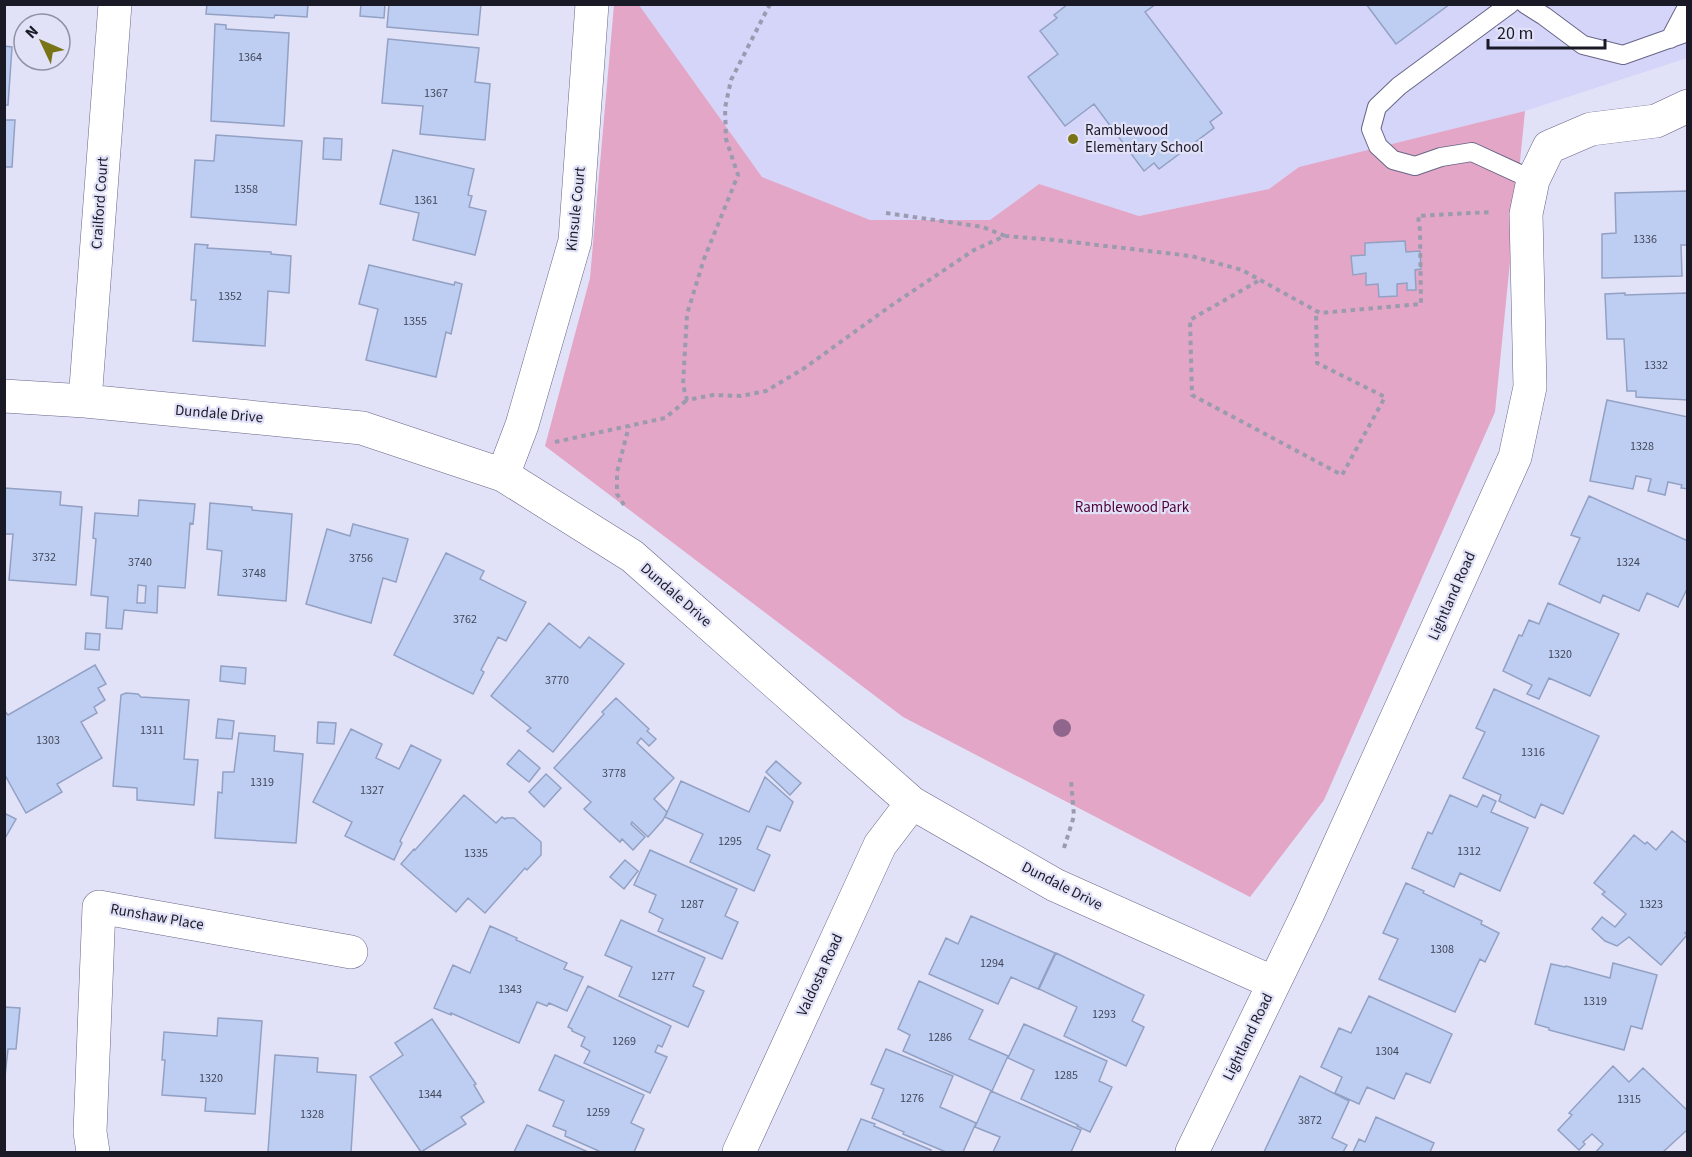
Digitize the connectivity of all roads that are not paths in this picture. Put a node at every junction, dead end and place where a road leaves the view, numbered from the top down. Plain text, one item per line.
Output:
1 (115, 4) edge
2 (592, 4) edge
3 (1510, 4) edge
4 (1525, 4) edge
5 (1688, 5) edge
6 (1679, 35) edge
7 (1688, 106) edge
8 (1533, 180) junction
9 (4, 396) edge
10 (85, 401) junction
11 (503, 475) junction
12 (912, 803) junction
13 (351, 952) dead end
14 (1274, 983) junction
15 (93, 1152) edge
16 (739, 1152) edge
17 (1192, 1152) edge

1 - 10 street, Crailford Court
2 - 11 street, Kinsule Court
3 - 8 lane
4 - 6 lane
5 - 6 lane
7 - 8 street, Lightland Road
8 - 14 street, Lightland Road
9 - 10 street, Dundale Drive
10 - 11 street, Dundale Drive
11 - 12 street, Dundale Drive
12 - 14 street, Dundale Drive
12 - 16 street, Valdosta Road
13 - 15 street, Runshaw Place
14 - 17 street, Lightland Road

